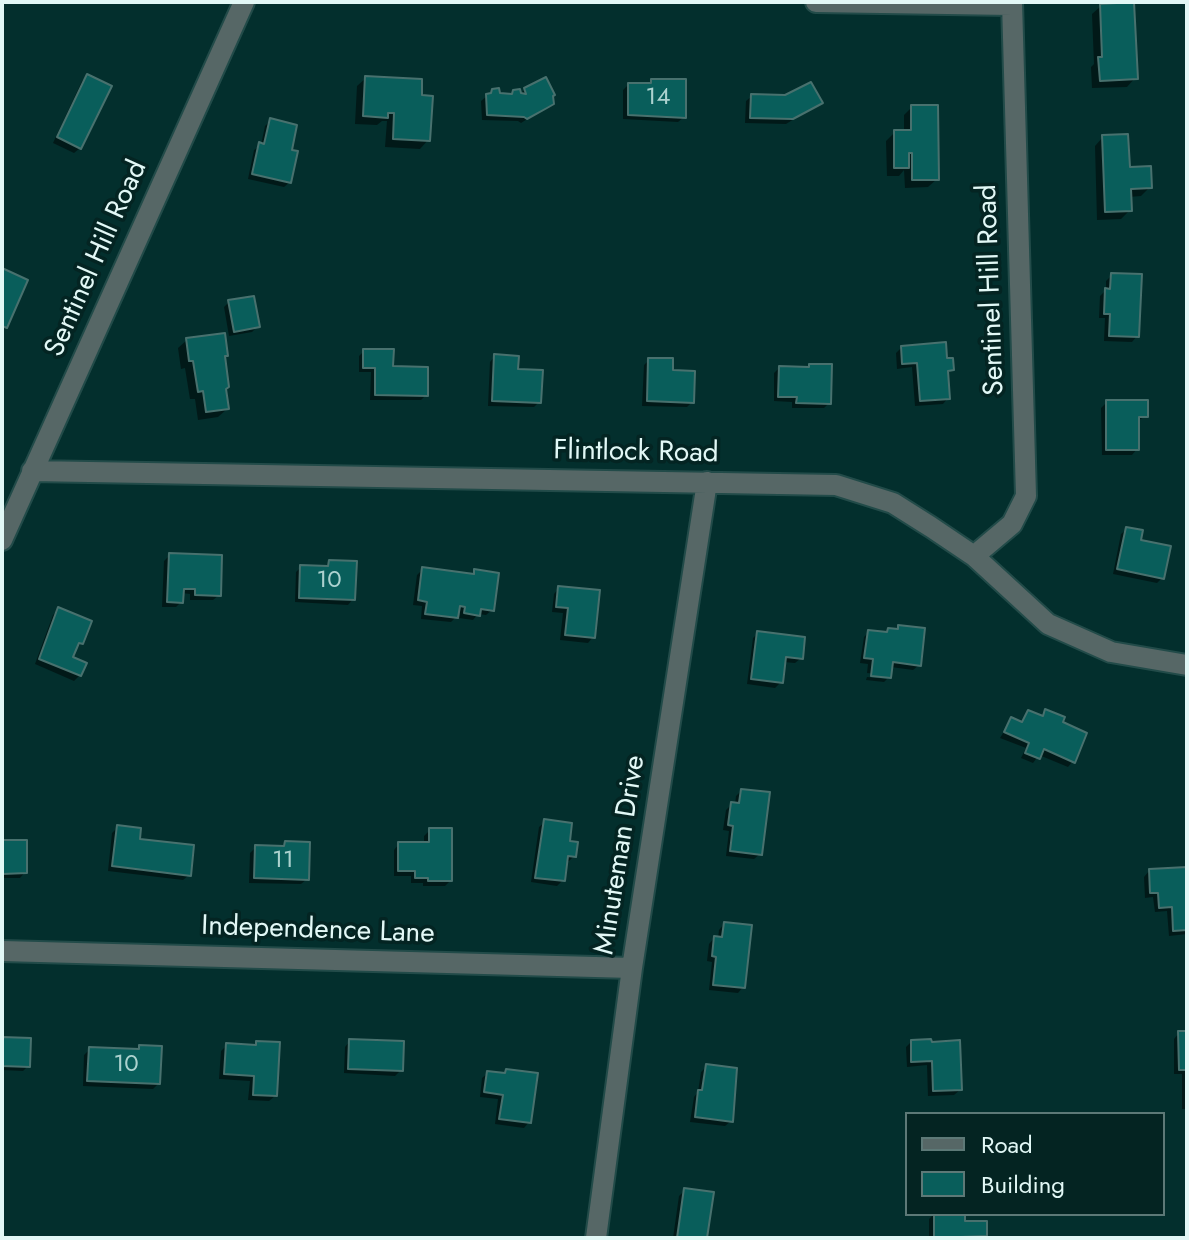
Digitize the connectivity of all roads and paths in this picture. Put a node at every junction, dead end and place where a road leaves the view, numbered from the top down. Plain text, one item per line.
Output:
1 (244, 2) edge
2 (816, 2) edge
3 (1012, 4) edge
4 (32, 471) junction
5 (707, 482) junction
6 (2, 540) edge
7 (974, 556) junction
8 (1187, 665) edge
9 (2, 951) edge
10 (632, 968) junction
11 (596, 1238) edge

1 - 4 street, Sentinel Hill Road
2 - 3 street
3 - 7 street, Sentinel Hill Road
4 - 5 street, Flintlock Road
4 - 6 street, Sentinel Hill Road
5 - 7 street, Flintlock Road
5 - 10 street, Minuteman Drive
7 - 8 street, Flintlock Road
9 - 10 street, Independence Lane
10 - 11 street, Minuteman Drive

